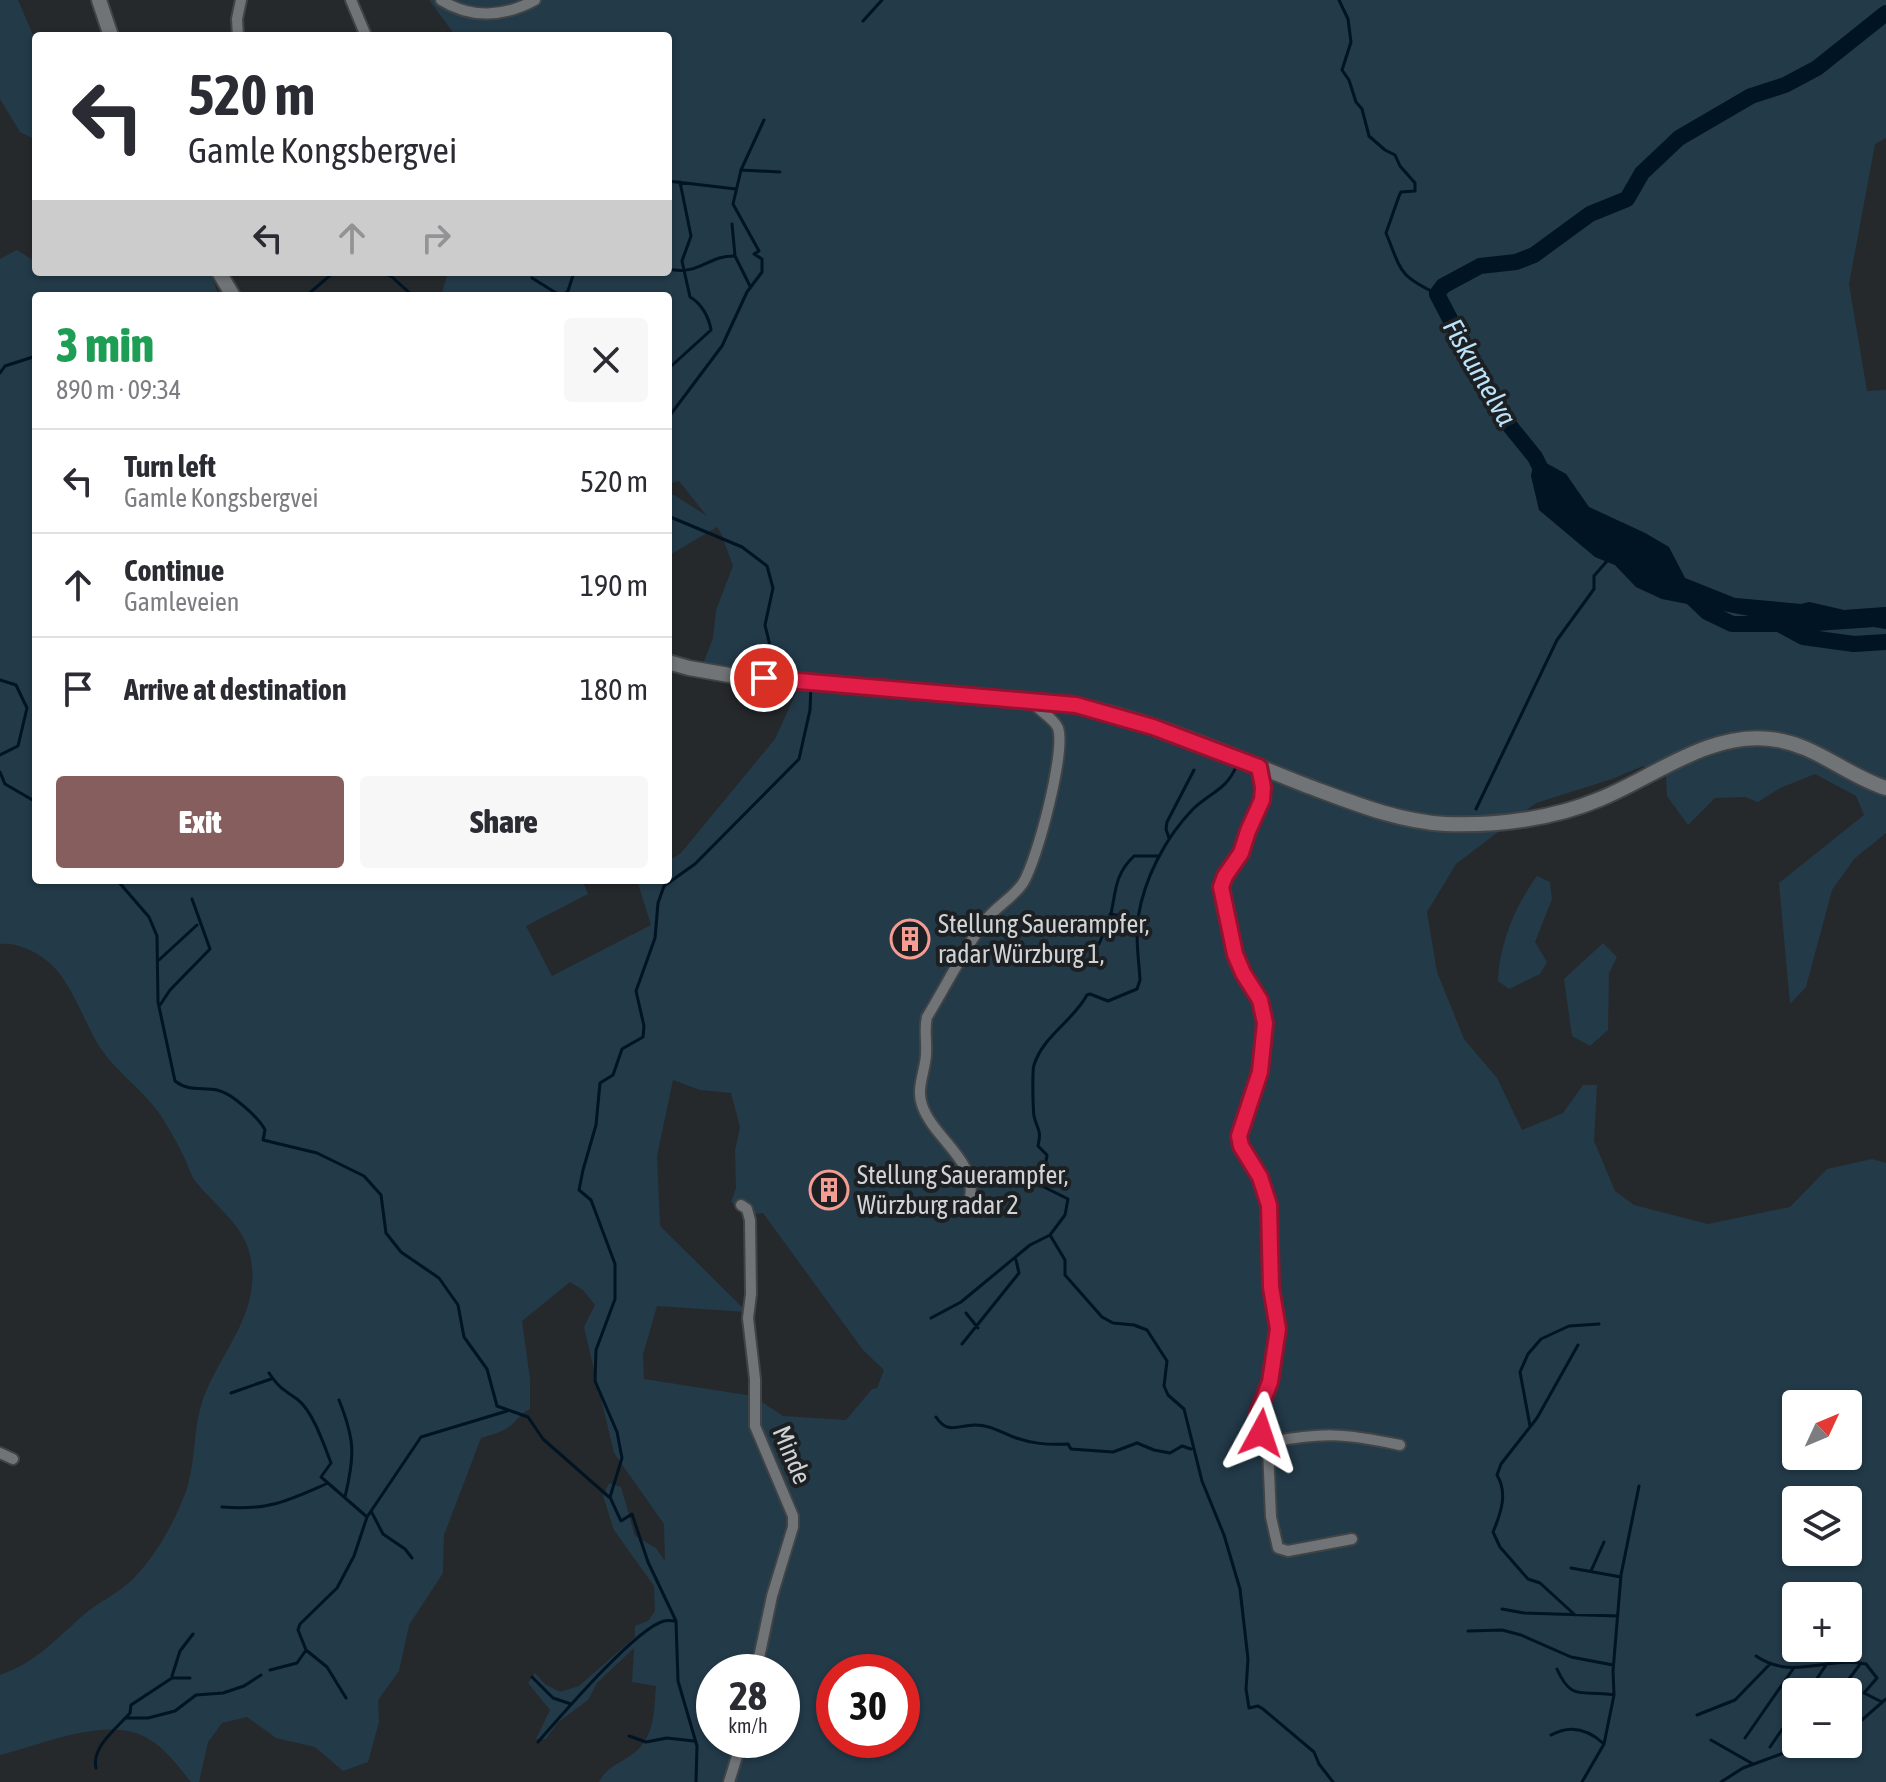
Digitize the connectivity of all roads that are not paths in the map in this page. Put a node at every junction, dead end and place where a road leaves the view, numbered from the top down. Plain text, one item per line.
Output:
1 (99, 0) edge
2 (241, 0) edge
3 (351, 0) edge
4 (441, 0) edge
5 (535, 0) edge
6 (110, 32) edge
7 (238, 32) edge
8 (364, 32) edge
9 (672, 663) edge
10 (1033, 702) junction
11 (1259, 767) junction
12 (1886, 788) edge
13 (970, 1198) dead end
14 (741, 1205) dead end
15 (1266, 1443) junction
16 (1400, 1445) dead end
17 (0, 1453) edge
18 (13, 1459) dead end
19 (1352, 1539) dead end
20 (760, 1654) edge
21 (736, 1758) edge
22 (729, 1782) edge

1 - 6 main road
2 - 7 street
3 - 8 street
4 - 5 street
9 - 10 main road
10 - 11 main road
10 - 13 street
11 - 12 main road
11 - 15 street
14 - 20 street, Minde
15 - 16 street
15 - 19 street
17 - 18 street
21 - 22 street

